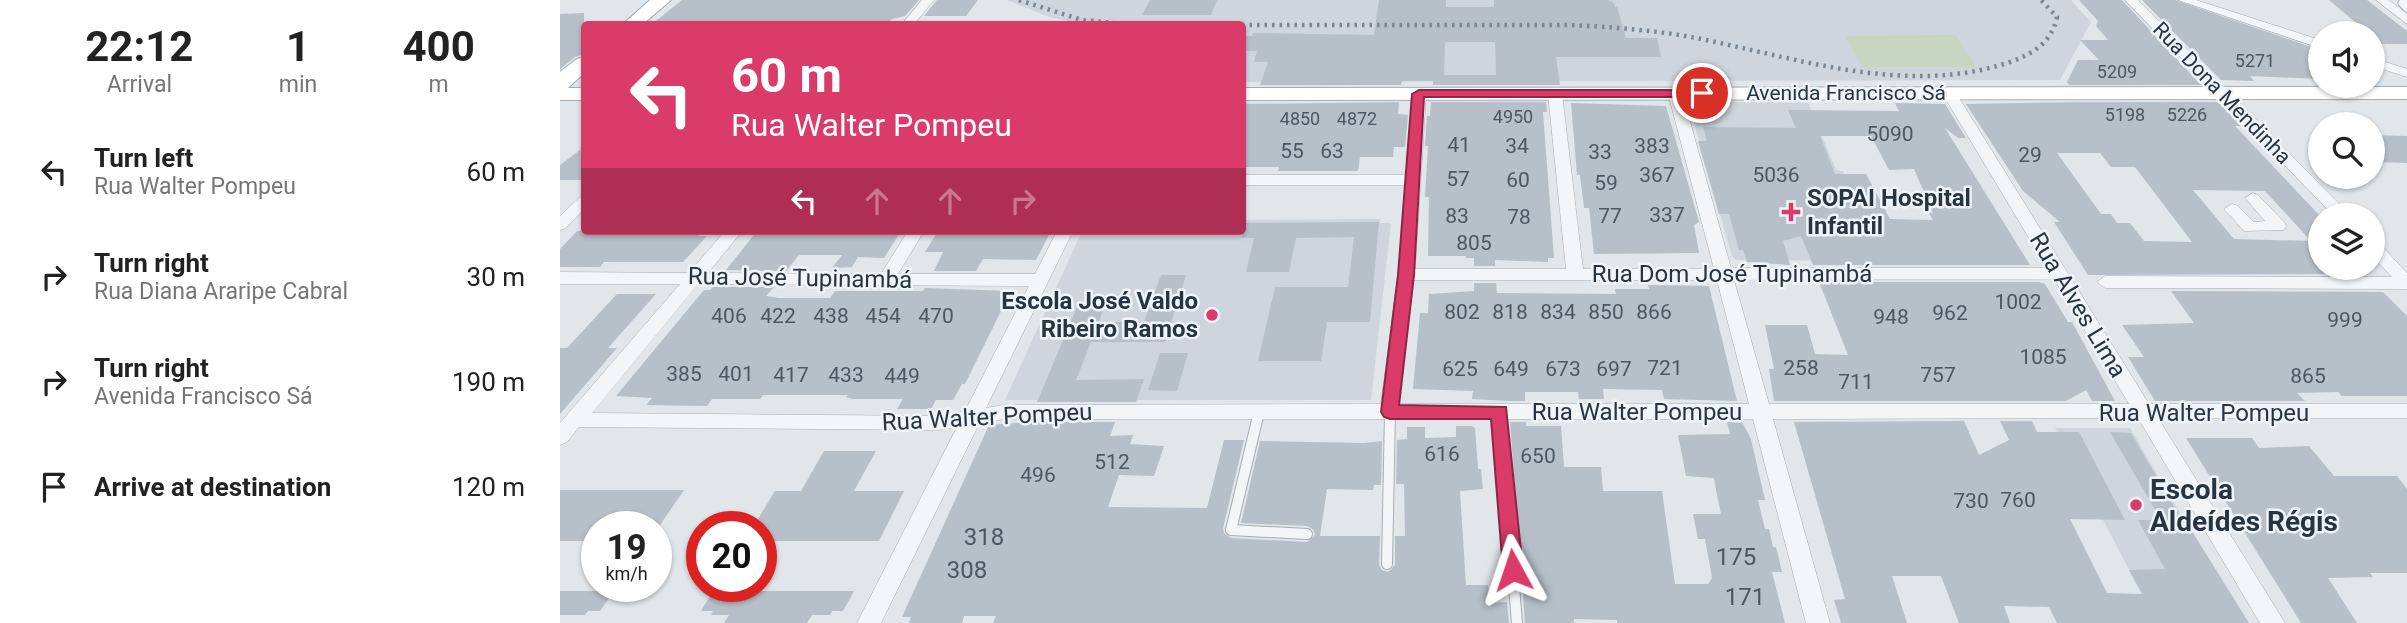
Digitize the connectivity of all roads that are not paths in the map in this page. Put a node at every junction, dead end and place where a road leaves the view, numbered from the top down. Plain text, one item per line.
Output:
1 (662, 0) edge
2 (674, 0) edge
3 (928, 0) edge
4 (2131, 0) edge
5 (2184, 0) edge
6 (2382, 0) edge
7 (2407, 0) edge
8 (2407, 8) edge
9 (2407, 20) edge
10 (636, 21) edge
11 (648, 21) edge
12 (910, 21) edge
13 (2308, 40) edge
14 (581, 66) edge
15 (2385, 66) edge
16 (2407, 74) edge
17 (581, 76) edge
18 (560, 83) edge
19 (1675, 93) junction
20 (1949, 93) junction
21 (2221, 93) junction
22 (2407, 93) edge
23 (560, 94) edge
24 (581, 94) edge
25 (1246, 94) edge
26 (1419, 94) junction
27 (1555, 94) junction
28 (1246, 180) edge
29 (1412, 180) junction
30 (2253, 198) dead end
31 (2330, 203) edge
32 (581, 204) edge
33 (2232, 209) dead end
34 (560, 225) edge
35 (731, 235) edge
36 (914, 235) edge
37 (1063, 235) edge
38 (2385, 260) edge
39 (2059, 273) junction
40 (1575, 274) junction
41 (1722, 274) junction
42 (1406, 275) junction
43 (695, 277) junction
44 (560, 278) edge
45 (886, 279) junction
46 (1039, 280) junction
47 (2105, 282) dead end
48 (2407, 283) edge
49 (1761, 411) junction
50 (2407, 411) edge
51 (1259, 412) junction
52 (1390, 412) junction
53 (1500, 412) junction
54 (2144, 414) junction
55 (971, 417) junction
56 (574, 420) junction
57 (560, 437) edge
58 (1307, 534) dead end
59 (1387, 564) dead end
60 (869, 623) edge
61 (1517, 623) edge
62 (1818, 623) edge
63 (2273, 623) edge

1 - 10 main road
2 - 11 main road
3 - 12 street
4 - 21 street, Rua Dona Mendinha
5 - 13 street
6 - 9 street
7 - 8 lane
14 - 18 main road
15 - 16 street
17 - 23 main road
19 - 20 main road, Avenida Francisco Sá
19 - 27 main road, Avenida Francisco Sá
19 - 41 street
20 - 21 main road, Avenida Francisco Sá
20 - 39 street, Rua Alves Lima
21 - 22 main road, Avenida Francisco Sá
21 - 31 street, Rua Dona Mendinha
23 - 24 main road
25 - 26 main road, Avenida Francisco Sá
26 - 27 main road, Avenida Francisco Sá
26 - 29 street
27 - 40 street
28 - 29 street
29 - 42 street
30 - 33 street
32 - 34 street
35 - 43 street
36 - 45 street
37 - 46 street
38 - 48 street
39 - 41 street, Rua Dom José Tupinambá
39 - 54 street, Rua Alves Lima
40 - 41 street, Rua Dom José Tupinambá
40 - 42 street, Rua Dom José Tupinambá
41 - 49 street
42 - 52 street
43 - 44 street, Rua José Tupinambá
43 - 45 street, Rua José Tupinambá
43 - 56 street
45 - 46 street, Rua José Tupinambá
46 - 55 street
47 - 48 street
49 - 53 street, Rua Walter Pompeu
49 - 54 street, Rua Walter Pompeu
49 - 62 street
50 - 54 street, Rua Walter Pompeu
51 - 52 street, Rua Walter Pompeu
51 - 55 street, Rua Walter Pompeu
51 - 58 lane
52 - 53 street, Rua Walter Pompeu
52 - 59 lane
53 - 61 lane
54 - 63 street, Rua Alves Lima
55 - 56 street, Rua Walter Pompeu
55 - 60 street
56 - 57 street

